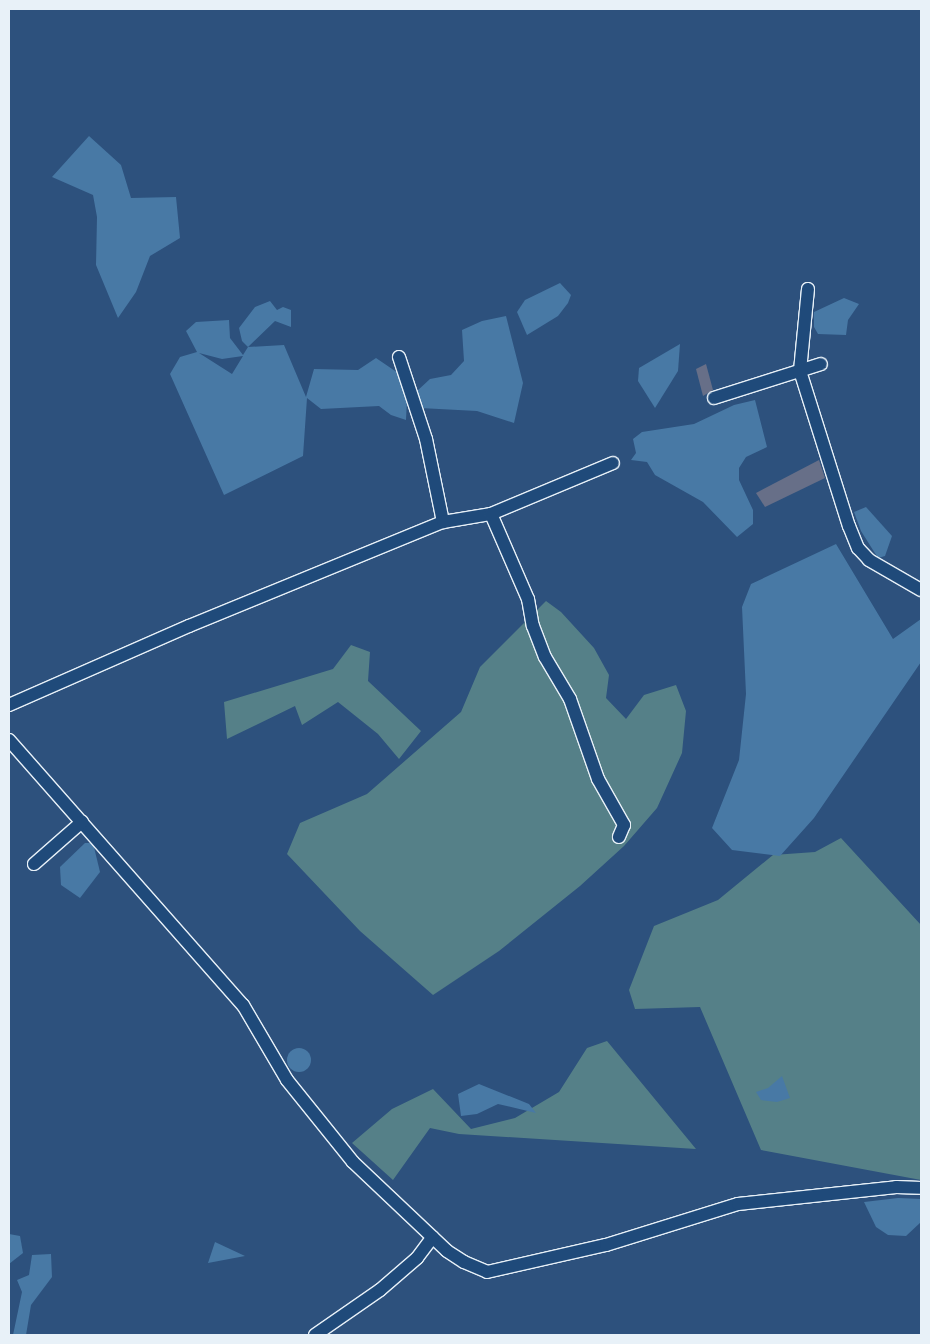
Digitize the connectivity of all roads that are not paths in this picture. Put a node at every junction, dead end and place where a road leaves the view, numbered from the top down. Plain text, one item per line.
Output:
1 (808, 289) dead end
2 (399, 357) dead end
3 (821, 364) dead end
4 (800, 371) junction
5 (714, 398) dead end
6 (613, 463) dead end
7 (491, 514) junction
8 (443, 522) junction
9 (921, 590) edge
10 (9, 705) edge
11 (9, 740) edge
12 (82, 822) junction
13 (619, 837) dead end
14 (34, 864) dead end
15 (921, 1188) edge
16 (433, 1237) junction
17 (315, 1335) edge

1 - 4 street
2 - 8 street
3 - 4 street
4 - 5 street
4 - 9 street
6 - 7 street
7 - 8 street
7 - 13 street
8 - 10 street
11 - 12 street
12 - 14 street
12 - 16 street
15 - 16 street
16 - 17 street

